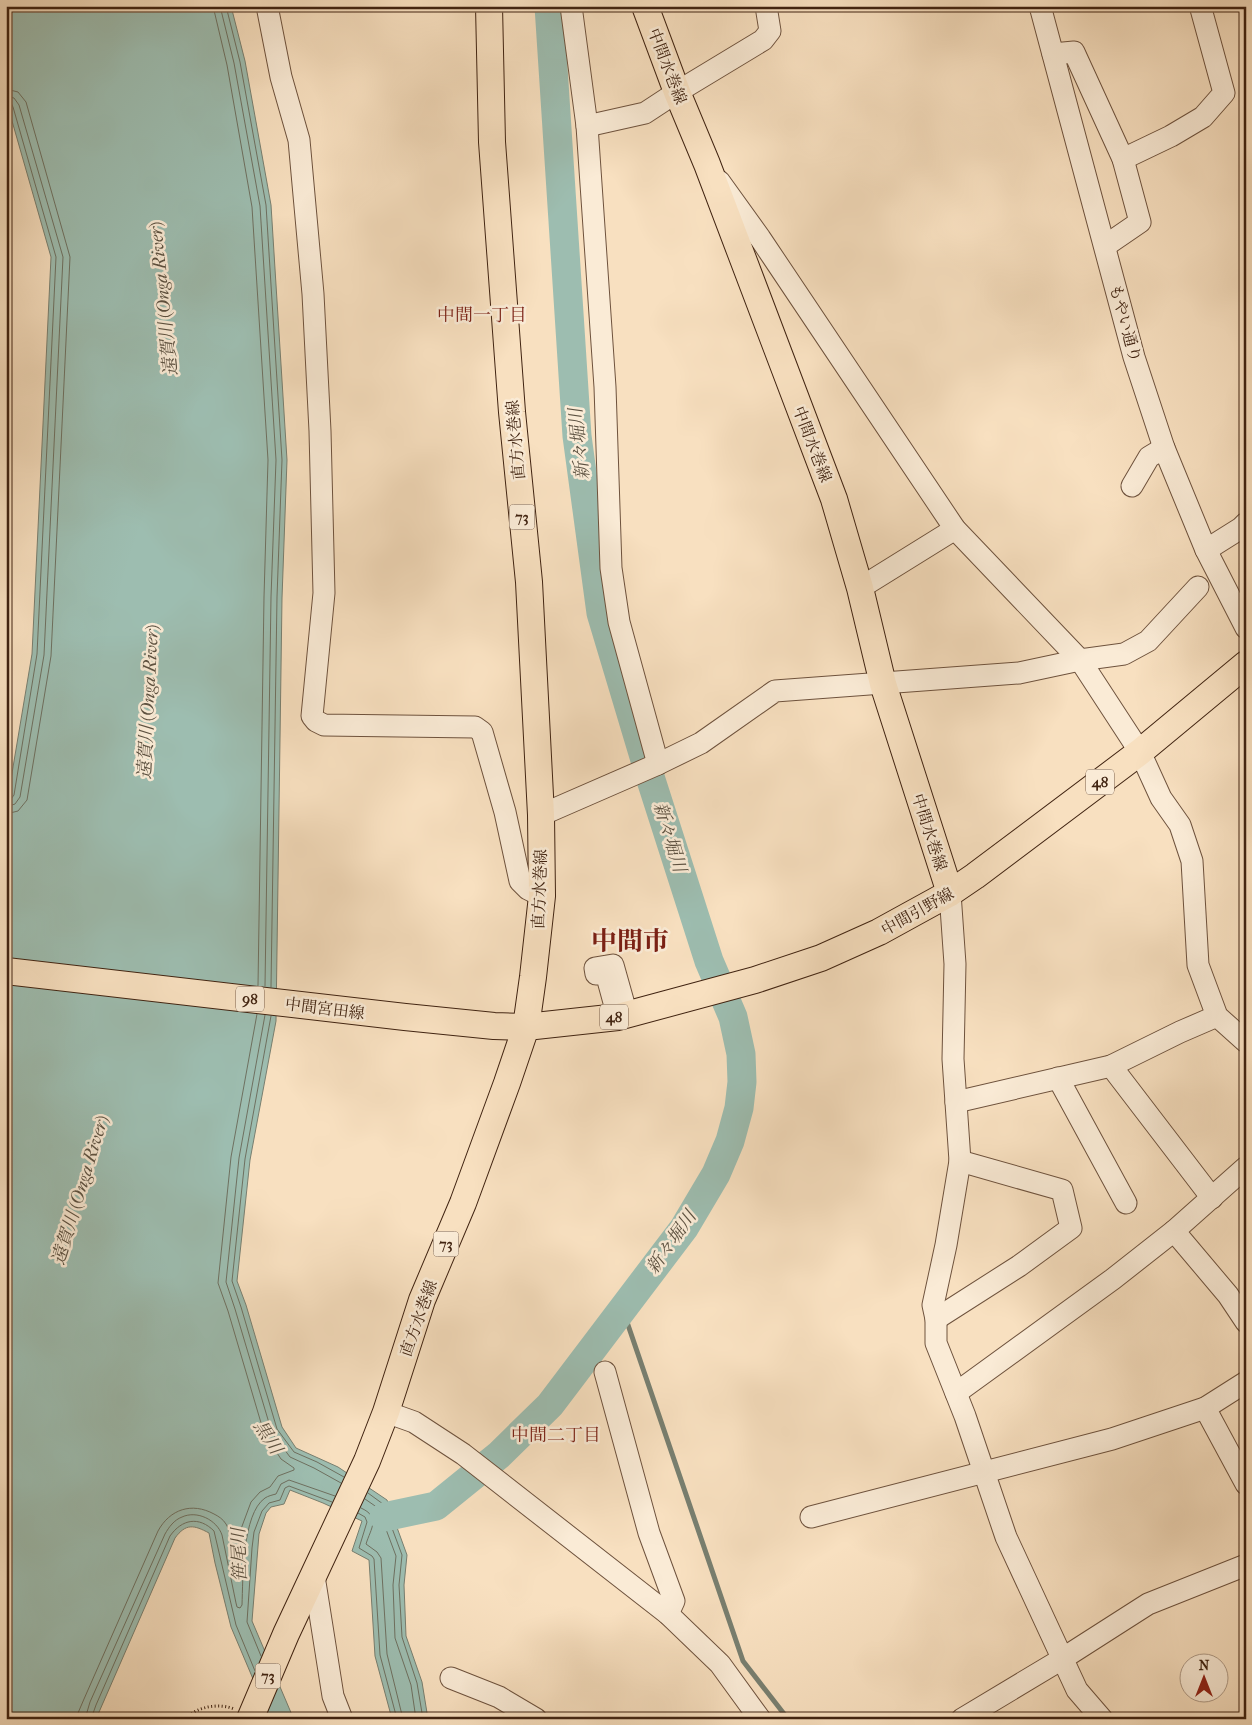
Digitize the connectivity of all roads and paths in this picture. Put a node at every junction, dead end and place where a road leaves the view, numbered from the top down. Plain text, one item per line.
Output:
1 (267, 6) edge
2 (489, 6) edge
3 (571, 6) edge
4 (645, 6) edge
5 (766, 6) edge
6 (1040, 6) edge
7 (1201, 9) dead end
8 (1053, 54) junction
9 (677, 92) junction
10 (587, 126) junction
11 (1123, 159) junction
12 (707, 164) junction
13 (1105, 246) junction
14 (1164, 448) junction
15 (1132, 486) dead end
16 (1244, 526) edge
17 (954, 529) junction
18 (1206, 550) junction
19 (1198, 587) dead end
20 (860, 588) junction
21 (1246, 628) edge
22 (1080, 660) junction
23 (1246, 664) edge
24 (883, 684) junction
25 (1140, 752) junction
26 (658, 764) junction
27 (541, 814) junction
28 (950, 893) junction
29 (542, 896) junction
30 (6, 971) edge
31 (1217, 1016) junction
32 (526, 1027) junction
33 (1246, 1042) edge
34 (1111, 1066) junction
35 (1058, 1078) junction
36 (956, 1102) junction
37 (960, 1160) junction
38 (1243, 1175) edge
39 (1212, 1198) junction
40 (1126, 1203) dead end
41 (1174, 1231) junction
42 (936, 1319) junction
43 (1246, 1322) edge
44 (604, 1372) dead end
45 (1246, 1382) edge
46 (956, 1393) junction
47 (1205, 1408) junction
48 (386, 1412) junction
49 (984, 1471) junction
50 (1246, 1484) edge
51 (811, 1517) dead end
52 (1246, 1565) edge
53 (314, 1576) junction
54 (668, 1614) junction
55 (1062, 1659) junction
56 (451, 1678) dead end
57 (244, 1714) edge
58 (187, 1719) edge
59 (342, 1719) edge
60 (536, 1719) edge
61 (760, 1719) edge
62 (962, 1719) edge
63 (1102, 1719) edge

1 - 29 street
2 - 27 main road, 直方水巻線 / 73
3 - 10 street
4 - 9 main road, 中間水巻線
5 - 9 street
6 - 8 street, もやい通り
7 - 11 street
8 - 11 street
8 - 13 street, もやい通り
9 - 10 street
9 - 12 main road, 中間水巻線
10 - 26 street
11 - 13 street
12 - 17 street
12 - 20 main road, 中間水巻線
13 - 14 street, もやい通り
14 - 15 street
14 - 18 street, もやい通り
16 - 18 street
17 - 20 street
17 - 22 street
18 - 21 street, もやい通り
19 - 22 street
20 - 24 main road, 中間水巻線
22 - 24 street
22 - 25 street
23 - 25 main road, 中間引野線 / 48
24 - 26 street
24 - 28 main road, 中間水巻線
25 - 28 main road, 中間引野線 / 48
25 - 31 street
26 - 27 street
27 - 29 main road, 直方水巻線 / 73
28 - 32 main road, 中間引野線 / 48
28 - 36 street
29 - 32 main road, 直方水巻線 / 73
30 - 32 main road, 中間宮田線 / 98
31 - 33 street
31 - 34 street
32 - 48 main road, 直方水巻線 / 73
34 - 35 street
34 - 39 street
35 - 36 street
35 - 40 street
36 - 37 street
37 - 42 street
37 - 42 street
38 - 39 street
39 - 41 street
41 - 43 street
41 - 46 street
42 - 46 street
44 - 54 street
45 - 47 street
46 - 49 street
47 - 49 street
47 - 50 street
48 - 53 main road, 直方水巻線 / 73
48 - 54 street
49 - 51 street
49 - 55 street
52 - 55 street
53 - 57 main road, 直方水巻線 / 73
53 - 59 street
54 - 61 street
55 - 62 street
55 - 63 street
56 - 60 street
57 - 58 path

